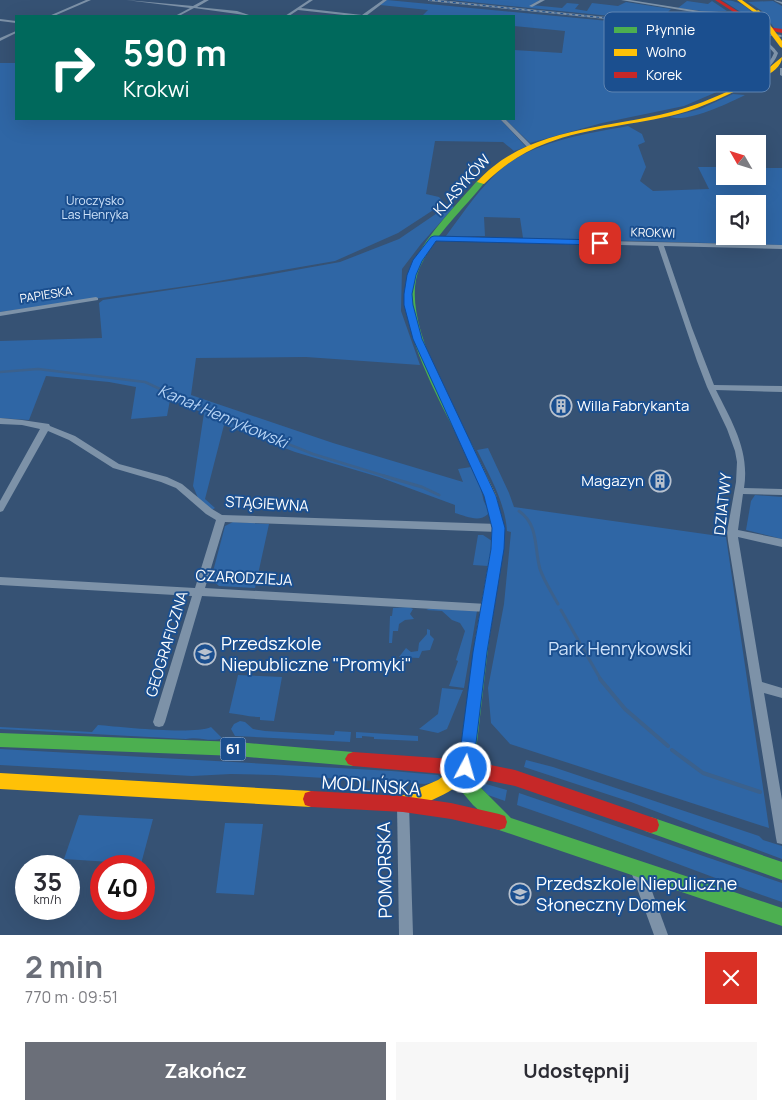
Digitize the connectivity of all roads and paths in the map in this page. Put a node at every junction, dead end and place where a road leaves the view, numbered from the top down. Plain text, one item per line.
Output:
1 (88, 0) edge
2 (128, 0) edge
3 (207, 0) edge
4 (312, 0) edge
5 (385, 0) edge
6 (543, 0) edge
7 (623, 0) edge
8 (717, 0) edge
9 (739, 0) edge
10 (776, 0) edge
11 (782, 3) edge
12 (531, 6) dead end
13 (194, 7) junction
14 (298, 9) junction
15 (699, 12) edge
16 (735, 12) edge
17 (757, 12) edge
18 (53, 15) edge
19 (179, 15) edge
20 (247, 15) edge
21 (289, 15) edge
22 (354, 15) edge
23 (364, 15) edge
24 (0, 20) edge
25 (15, 22) edge
26 (15, 32) edge
27 (774, 35) edge
28 (0, 40) edge
29 (782, 44) edge
30 (782, 63) edge
31 (770, 64) edge
32 (770, 71) edge
33 (782, 75) edge
34 (730, 92) edge
35 (503, 120) edge
36 (531, 148) junction
37 (434, 239) junction
38 (660, 244) junction
39 (782, 248) edge
40 (96, 299) dead end
41 (0, 314) edge
42 (711, 387) junction
43 (782, 389) edge
44 (0, 421) edge
45 (46, 426) junction
46 (738, 491) junction
47 (782, 492) edge
48 (0, 509) edge
49 (221, 518) junction
50 (498, 528) junction
51 (732, 532) junction
52 (782, 543) edge
53 (0, 580) edge
54 (199, 590) junction
55 (487, 608) junction
56 (757, 686) junction
57 (782, 692) edge
58 (159, 722) dead end
59 (0, 740) edge
60 (466, 768) junction
61 (0, 782) edge
62 (403, 804) junction
63 (506, 823) junction
64 (782, 838) edge
65 (636, 866) junction
66 (782, 871) edge
67 (782, 917) edge
68 (406, 935) edge
69 (661, 935) edge

1 - 18 street
2 - 13 street
3 - 13 street
4 - 14 street
5 - 23 street
6 - 12 street
7 - 15 street
8 - 16 street
9 - 17 street, bridge
10 - 11 street
13 - 19 street
13 - 20 street
14 - 21 street
14 - 22 street
24 - 25 street
26 - 28 street
27 - 29 street, bridge
27 - 31 street
30 - 32 street, KLASYKÓW
30 - 33 street
34 - 36 street, KLASYKÓW
35 - 36 street
36 - 37 street, KLASYKÓW
37 - 38 street, KROKWI
37 - 50 street, KLASYKÓW
38 - 39 street, KROKWI
38 - 42 street, DZIATWY
40 - 41 street, PAPIESKA
42 - 43 street
42 - 46 street, DZIATWY
44 - 45 street, STĄGIEWNA
45 - 48 street
45 - 49 street, STĄGIEWNA
46 - 47 street
46 - 51 street, DZIATWY
49 - 50 street, STĄGIEWNA
49 - 54 street, GEOGRAFICZNA
50 - 55 street, KLASYKÓW
51 - 52 street
51 - 56 street, DZIATWY
53 - 54 street, CZARODZIEJA
54 - 55 street, CZARODZIEJA
54 - 58 street, GEOGRAFICZNA
55 - 60 street, KLASYKÓW
56 - 57 street
56 - 64 street, DZIATWY
59 - 60 street, MODLIŃSKA / 61
60 - 62 street
60 - 63 street
60 - 66 street, MODLIŃSKA / 61
61 - 62 street, MODLIŃSKA
62 - 63 street, MODLIŃSKA
62 - 68 street, POMORSKA
63 - 65 street, MODLIŃSKA
65 - 67 street, MODLIŃSKA
65 - 69 street

